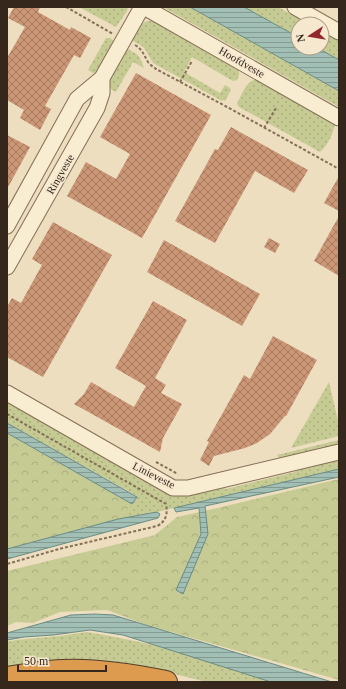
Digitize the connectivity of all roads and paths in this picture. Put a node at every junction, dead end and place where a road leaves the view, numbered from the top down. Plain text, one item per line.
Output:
1 (66, 7) edge
2 (143, 7) edge
3 (295, 7) edge
4 (339, 32) edge
5 (123, 40) junction
6 (192, 61) dead end
7 (102, 78) junction
8 (180, 82) junction
9 (276, 108) dead end
10 (339, 118) edge
11 (264, 128) junction
12 (339, 169) edge
13 (7, 226) edge
14 (7, 267) edge
15 (7, 394) edge
16 (7, 414) edge
17 (339, 452) edge
18 (152, 459) dead end
19 (180, 475) dead end
20 (7, 564) edge
21 (7, 678) edge
22 (166, 682) edge

1 - 5 path
2 - 5 street, Ringveste
2 - 10 street, Hoofdveste
3 - 4 street
5 - 7 street, Ringveste
5 - 8 path
6 - 8 path
7 - 13 street, Ringveste
7 - 14 street, Ringveste
8 - 11 path
9 - 11 path
11 - 12 path
15 - 17 street, Linieveste
16 - 20 path
18 - 19 path
21 - 22 highway

